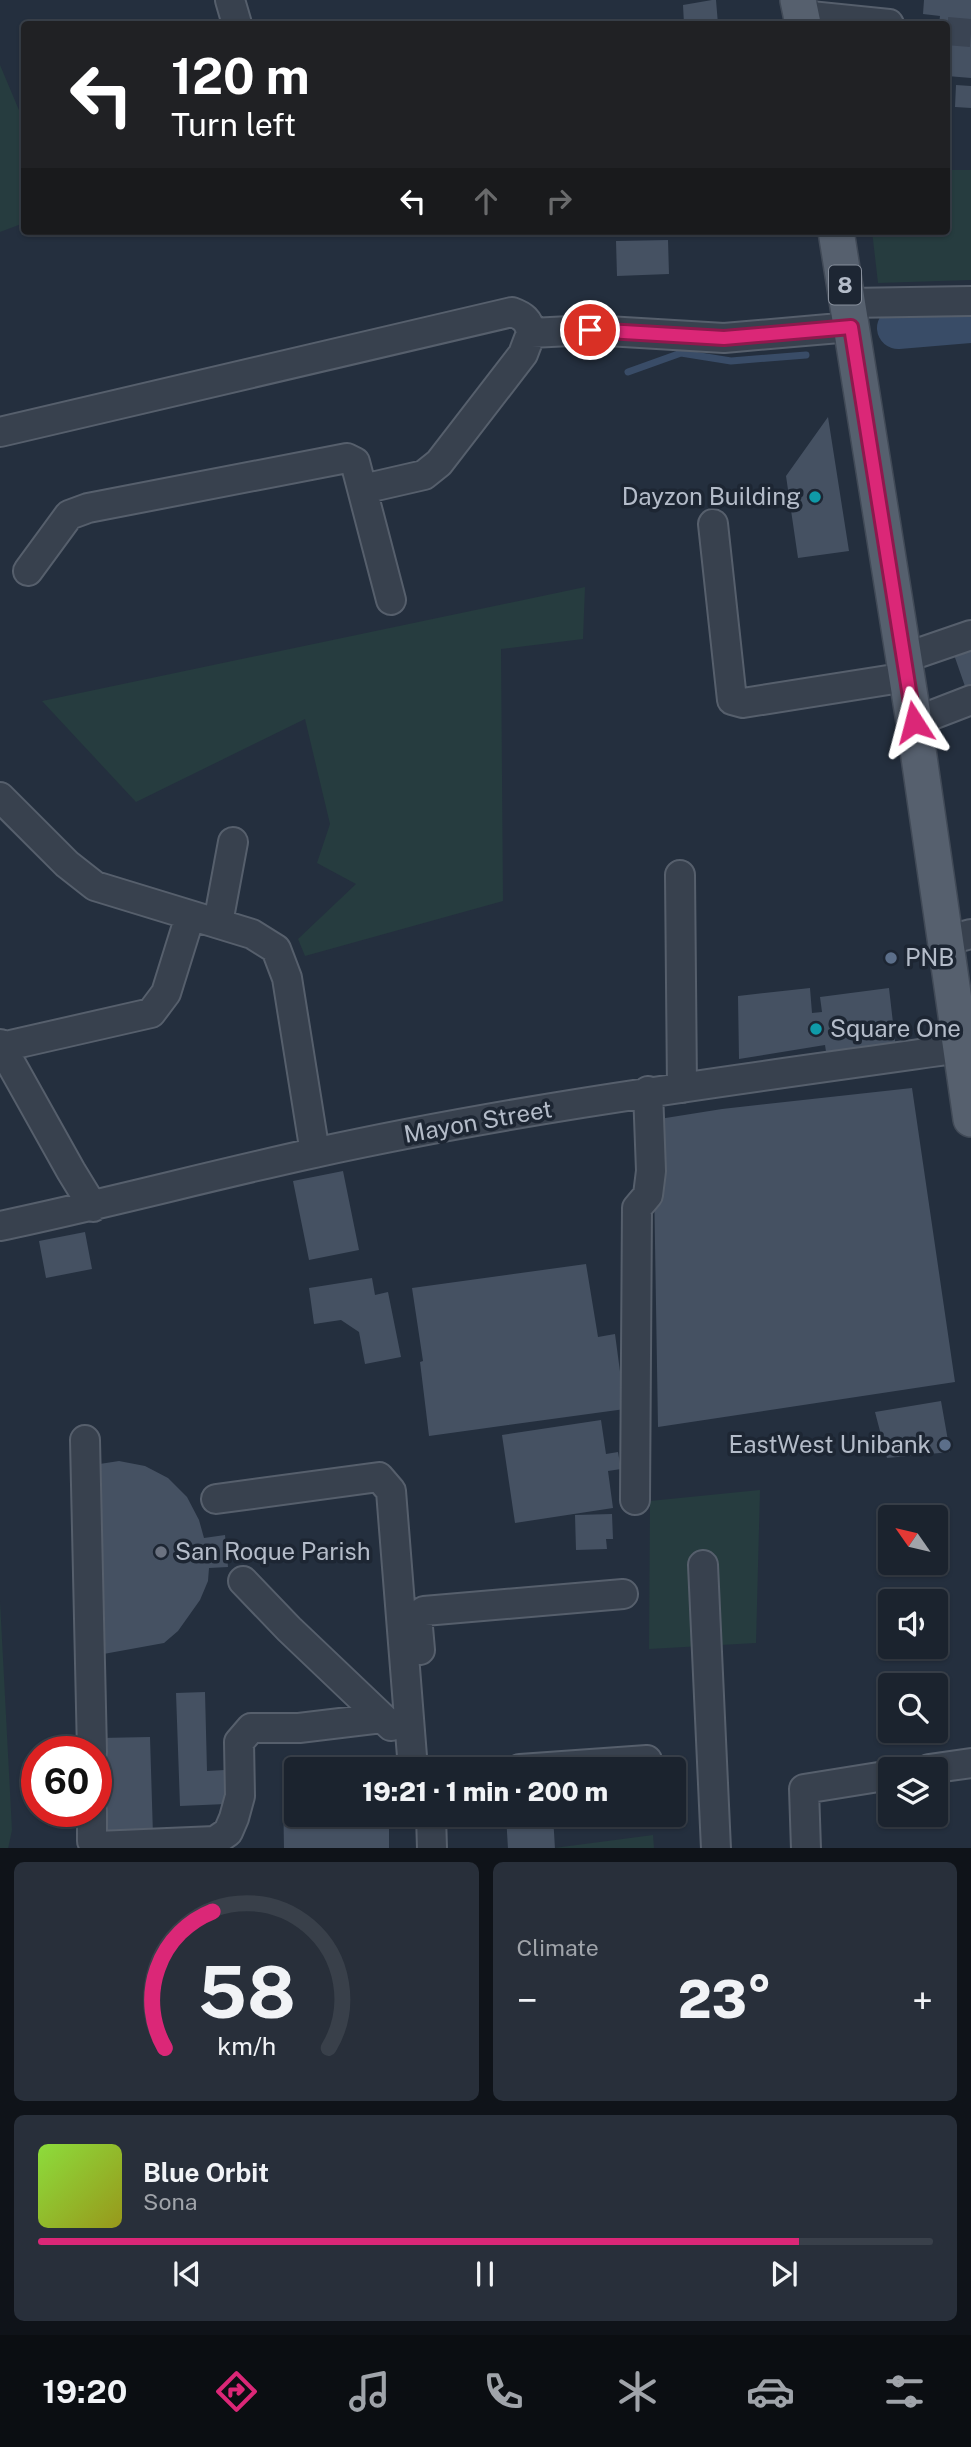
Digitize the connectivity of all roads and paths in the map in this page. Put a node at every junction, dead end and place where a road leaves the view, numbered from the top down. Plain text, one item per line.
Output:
1 (230, 0) edge
2 (801, 13) edge
3 (236, 21) edge
4 (865, 21) edge
5 (837, 235) edge
6 (971, 301) edge
7 (849, 315) junction
8 (531, 333) junction
9 (0, 432) edge
10 (363, 489) junction
11 (713, 524) dead end
12 (28, 571) dead end
13 (391, 600) dead end
14 (971, 635) edge
15 (905, 668) junction
16 (971, 700) edge
17 (914, 722) junction
18 (0, 797) edge
19 (233, 842) dead end
20 (680, 875) dead end
21 (190, 916) junction
22 (218, 923) junction
23 (958, 938) edge
24 (1, 1045) edge
25 (961, 1048) junction
26 (682, 1088) junction
27 (648, 1091) junction
28 (971, 1119) edge
29 (315, 1153) junction
30 (93, 1207) junction
31 (0, 1226) edge
32 (85, 1440) dead end
33 (216, 1499) dead end
34 (635, 1500) dead end
35 (703, 1565) dead end
36 (243, 1581) dead end
37 (623, 1594) dead end
38 (382, 1718) junction
39 (92, 1736) edge
40 (412, 1756) edge
41 (428, 1757) edge
42 (971, 1763) edge
43 (948, 1766) edge
44 (878, 1777) edge
45 (92, 1827) edge
46 (414, 1827) edge
47 (431, 1827) edge
48 (414, 1848) edge
49 (432, 1848) edge
50 (716, 1848) edge
51 (806, 1848) edge

1 - 3 street
2 - 4 street
5 - 7 main road, 8
6 - 7 street
7 - 8 street
7 - 15 main road, 8
8 - 9 street
8 - 10 street
10 - 12 street
10 - 13 street
11 - 15 street
14 - 15 street
15 - 17 main road, 8
16 - 17 street
17 - 23 main road, 8
18 - 21 street
19 - 22 street
20 - 26 street
21 - 22 street
21 - 24 street
22 - 29 street
23 - 25 main road, 8
24 - 30 street
25 - 26 street, Mayon Street
25 - 28 main road, 8
26 - 27 street, Mayon Street
27 - 29 street, Mayon Street
27 - 34 street
29 - 30 street, Mayon Street
30 - 31 street, Mayon Street
32 - 39 street
33 - 40 street
35 - 50 street
36 - 38 street
37 - 41 street
38 - 40 street
38 - 45 street
42 - 43 street
44 - 51 street
46 - 48 street
47 - 49 street

